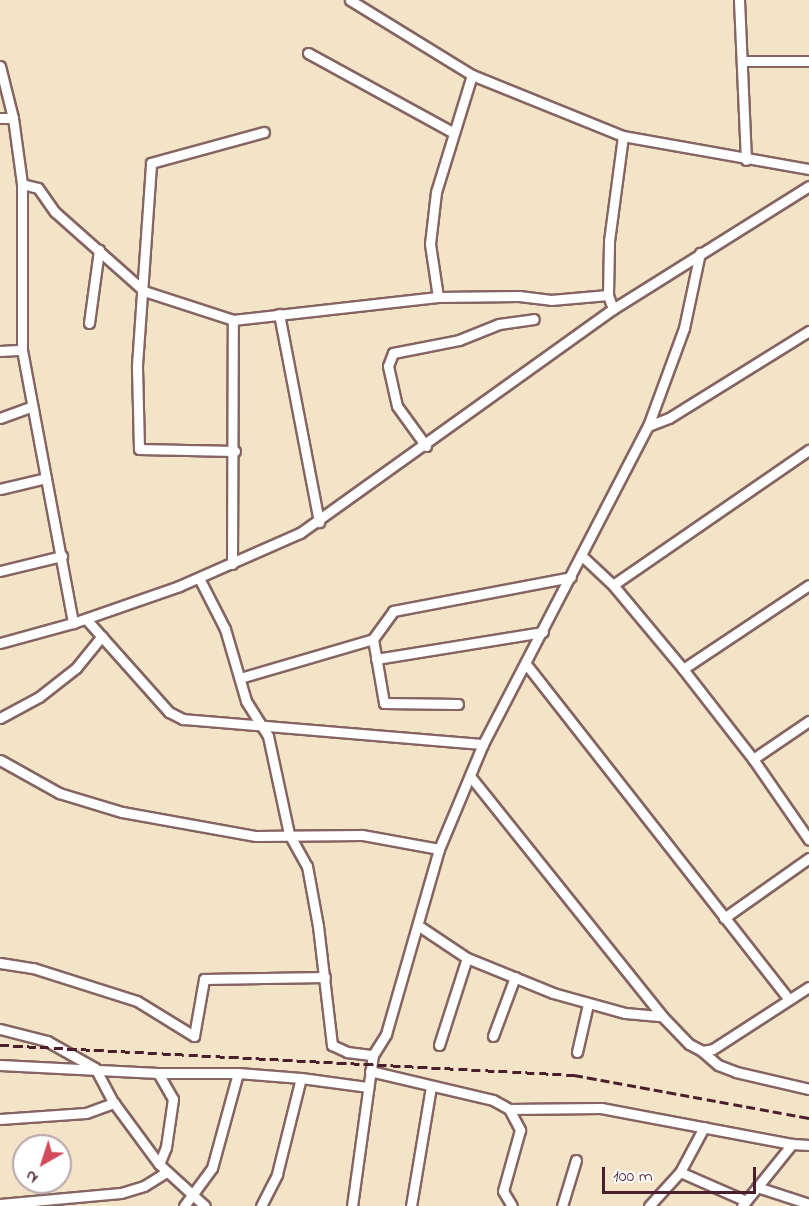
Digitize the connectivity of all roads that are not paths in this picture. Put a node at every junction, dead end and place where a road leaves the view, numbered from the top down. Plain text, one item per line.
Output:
1 (350, 0) edge
2 (739, 0) edge
3 (308, 53) dead end
4 (743, 61) junction
5 (809, 61) edge
6 (0, 66) edge
7 (472, 75) junction
8 (0, 118) edge
9 (13, 118) junction
10 (264, 132) dead end
11 (454, 133) junction
12 (623, 136) junction
13 (746, 160) junction
14 (809, 168) edge
15 (22, 184) junction
16 (809, 186) edge
17 (99, 250) junction
18 (700, 254) junction
19 (144, 291) junction
20 (608, 295) junction
21 (438, 297) junction
22 (613, 309) junction
23 (279, 314) junction
24 (534, 319) dead end
25 (233, 320) junction
26 (89, 323) dead end
27 (809, 331) edge
28 (22, 350) junction
29 (0, 351) edge
30 (31, 407) junction
31 (0, 418) edge
32 (648, 426) junction
33 (426, 446) junction
34 (809, 450) edge
35 (235, 451) junction
36 (46, 478) junction
37 (0, 489) edge
38 (319, 522) junction
39 (62, 556) junction
40 (582, 556) junction
41 (232, 564) junction
42 (0, 571) edge
43 (571, 577) junction
44 (200, 578) junction
45 (613, 585) junction
46 (809, 585) edge
47 (86, 618) junction
48 (73, 623) junction
49 (543, 632) junction
50 (102, 636) junction
51 (373, 639) junction
52 (0, 643) edge
53 (376, 659) junction
54 (525, 664) junction
55 (683, 669) junction
56 (240, 678) junction
57 (458, 704) dead end
58 (0, 718) edge
59 (809, 721) edge
60 (260, 723) junction
61 (483, 744) junction
62 (753, 759) junction
63 (0, 760) edge
64 (470, 776) junction
65 (289, 834) junction
66 (809, 840) edge
67 (439, 849) junction
68 (809, 858) edge
69 (724, 918) junction
70 (419, 926) junction
71 (466, 958) junction
72 (0, 963) edge
73 (325, 977) junction
74 (515, 977) junction
75 (809, 987) edge
76 (789, 999) junction
77 (588, 1004) junction
78 (662, 1016) junction
79 (0, 1029) edge
80 (494, 1036) dead end
81 (439, 1045) dead end
82 (702, 1051) junction
83 (577, 1052) dead end
84 (373, 1055) junction
85 (0, 1065) edge
86 (94, 1068) junction
87 (370, 1071) junction
88 (158, 1073) junction
89 (238, 1073) junction
90 (301, 1078) junction
91 (368, 1087) junction
92 (431, 1087) junction
93 (809, 1089) edge
94 (114, 1104) junction
95 (508, 1109) junction
96 (0, 1119) edge
97 (704, 1127) junction
98 (792, 1144) junction
99 (809, 1145) edge
100 (576, 1160) dead end
101 (159, 1164) junction
102 (166, 1172) junction
103 (680, 1172) junction
104 (756, 1187) junction
105 (194, 1195) junction
106 (0, 1204) edge
107 (744, 1204) edge
108 (809, 1204) edge
109 (184, 1206) edge
110 (205, 1206) edge
111 (261, 1206) edge
112 (351, 1206) edge
113 (411, 1206) edge
114 (512, 1206) edge
115 (562, 1206) edge
116 (649, 1206) edge

1 - 7 street
2 - 4 street
3 - 11 street
4 - 5 street
4 - 13 street
6 - 9 street
7 - 11 street
7 - 12 street
8 - 9 street
9 - 15 street
10 - 19 street
11 - 21 street
12 - 13 street
12 - 20 street
13 - 14 street
15 - 17 street
15 - 28 street
16 - 18 street
17 - 19 street
17 - 26 street
18 - 22 street
18 - 32 street
19 - 25 street
19 - 35 street
20 - 21 street
20 - 22 street
21 - 23 street
22 - 33 street
23 - 25 street
23 - 38 street
24 - 33 street
25 - 35 street
27 - 32 street
28 - 29 street
28 - 30 street
30 - 31 street
30 - 36 street
32 - 40 street
33 - 38 street
34 - 45 street
35 - 41 street
36 - 37 street
36 - 39 street
38 - 41 street
39 - 42 street
39 - 48 street
40 - 43 street
40 - 45 street
41 - 44 street
43 - 49 street
43 - 51 street
44 - 47 street
44 - 56 street
45 - 55 street
46 - 55 street
47 - 48 street
47 - 50 street
48 - 52 street
49 - 53 street
49 - 54 street
50 - 58 street
50 - 60 street
51 - 53 street
51 - 56 street
53 - 57 street
54 - 61 street
54 - 69 street
55 - 62 street
56 - 60 street
59 - 62 street
60 - 61 street
60 - 65 street
61 - 64 street
62 - 66 street
63 - 65 street
64 - 67 street
64 - 78 street
65 - 67 street
65 - 73 street
67 - 70 street
68 - 69 street
69 - 76 street
70 - 71 street
70 - 84 street
71 - 74 street
71 - 81 street
72 - 73 street
73 - 84 street
74 - 77 street
74 - 80 street
75 - 76 street
76 - 82 street
77 - 78 street
77 - 83 street
78 - 82 street
79 - 86 street
82 - 93 street
84 - 87 street
85 - 86 street
86 - 88 street
86 - 94 street
87 - 91 street
87 - 92 street
88 - 89 street
88 - 101 street
89 - 90 street
89 - 105 street
90 - 91 street
90 - 111 street
91 - 112 street
92 - 95 street
92 - 113 street
94 - 96 street
94 - 101 street
95 - 97 street
95 - 114 street
97 - 98 street
97 - 103 street
98 - 99 street
98 - 104 street
100 - 115 street
101 - 102 street
102 - 105 street
102 - 106 street
103 - 107 street
103 - 116 street
104 - 107 street
104 - 108 street
105 - 109 street
105 - 110 street

